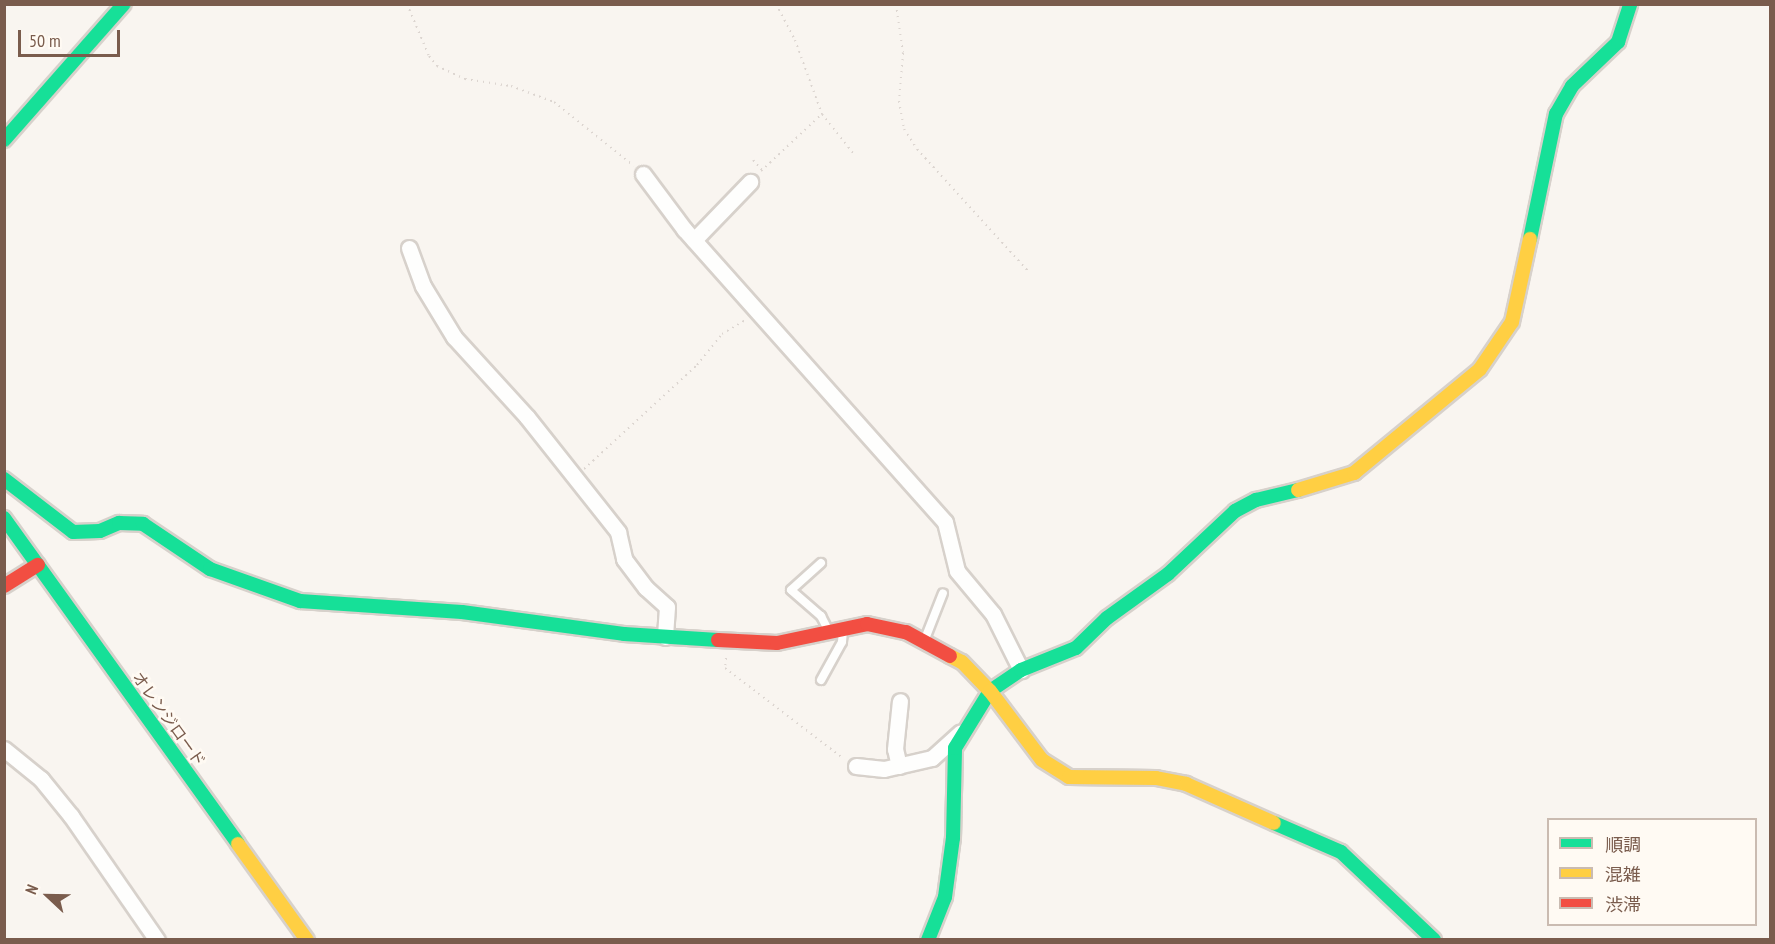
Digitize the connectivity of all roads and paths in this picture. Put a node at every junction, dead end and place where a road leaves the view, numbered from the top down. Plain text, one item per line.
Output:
1 (124, 4) edge
2 (407, 4) edge
3 (897, 4) edge
4 (1630, 4) edge
5 (776, 5) edge
6 (822, 114) junction
7 (4, 140) edge
8 (854, 153) dead end
9 (753, 160) dead end
10 (762, 170) junction
11 (643, 174) joint
12 (750, 183) joint
13 (694, 240) junction
14 (409, 248) dead end
15 (1029, 272) dead end
16 (759, 311) junction
17 (573, 478) junction
18 (4, 479) edge
19 (4, 518) edge
20 (821, 563) dead end
21 (38, 565) junction
22 (4, 586) edge
23 (943, 593) dead end
24 (843, 627) junction
25 (828, 630) junction
26 (665, 637) junction
27 (728, 641) junction
28 (924, 641) junction
29 (1021, 670) junction
30 (821, 680) dead end
31 (990, 692) junction
32 (900, 701) dead end
33 (962, 731) junction
34 (4, 749) edge
35 (856, 766) joint
36 (899, 766) junction
37 (157, 939) edge
38 (307, 939) edge
39 (928, 939) edge
40 (1434, 939) edge

1 - 7 street
2 - 11 path
3 - 15 path
4 - 29 street
5 - 6 path
6 - 8 path
6 - 10 path
9 - 10 path
10 - 12 path
11 - 13 street
12 - 13 street
13 - 16 street
14 - 17 street
16 - 17 path
16 - 29 street
17 - 26 street
18 - 26 street
19 - 21 street, オレンジロード
20 - 25 lane
21 - 22 street
21 - 38 street, オレンジロード
23 - 28 lane
24 - 25 street
24 - 28 street
24 - 30 lane
25 - 27 street
26 - 27 street
27 - 35 path
28 - 31 street
29 - 31 street
31 - 33 street
31 - 40 street
32 - 36 street
33 - 36 street
33 - 39 street
34 - 37 street
35 - 36 street

